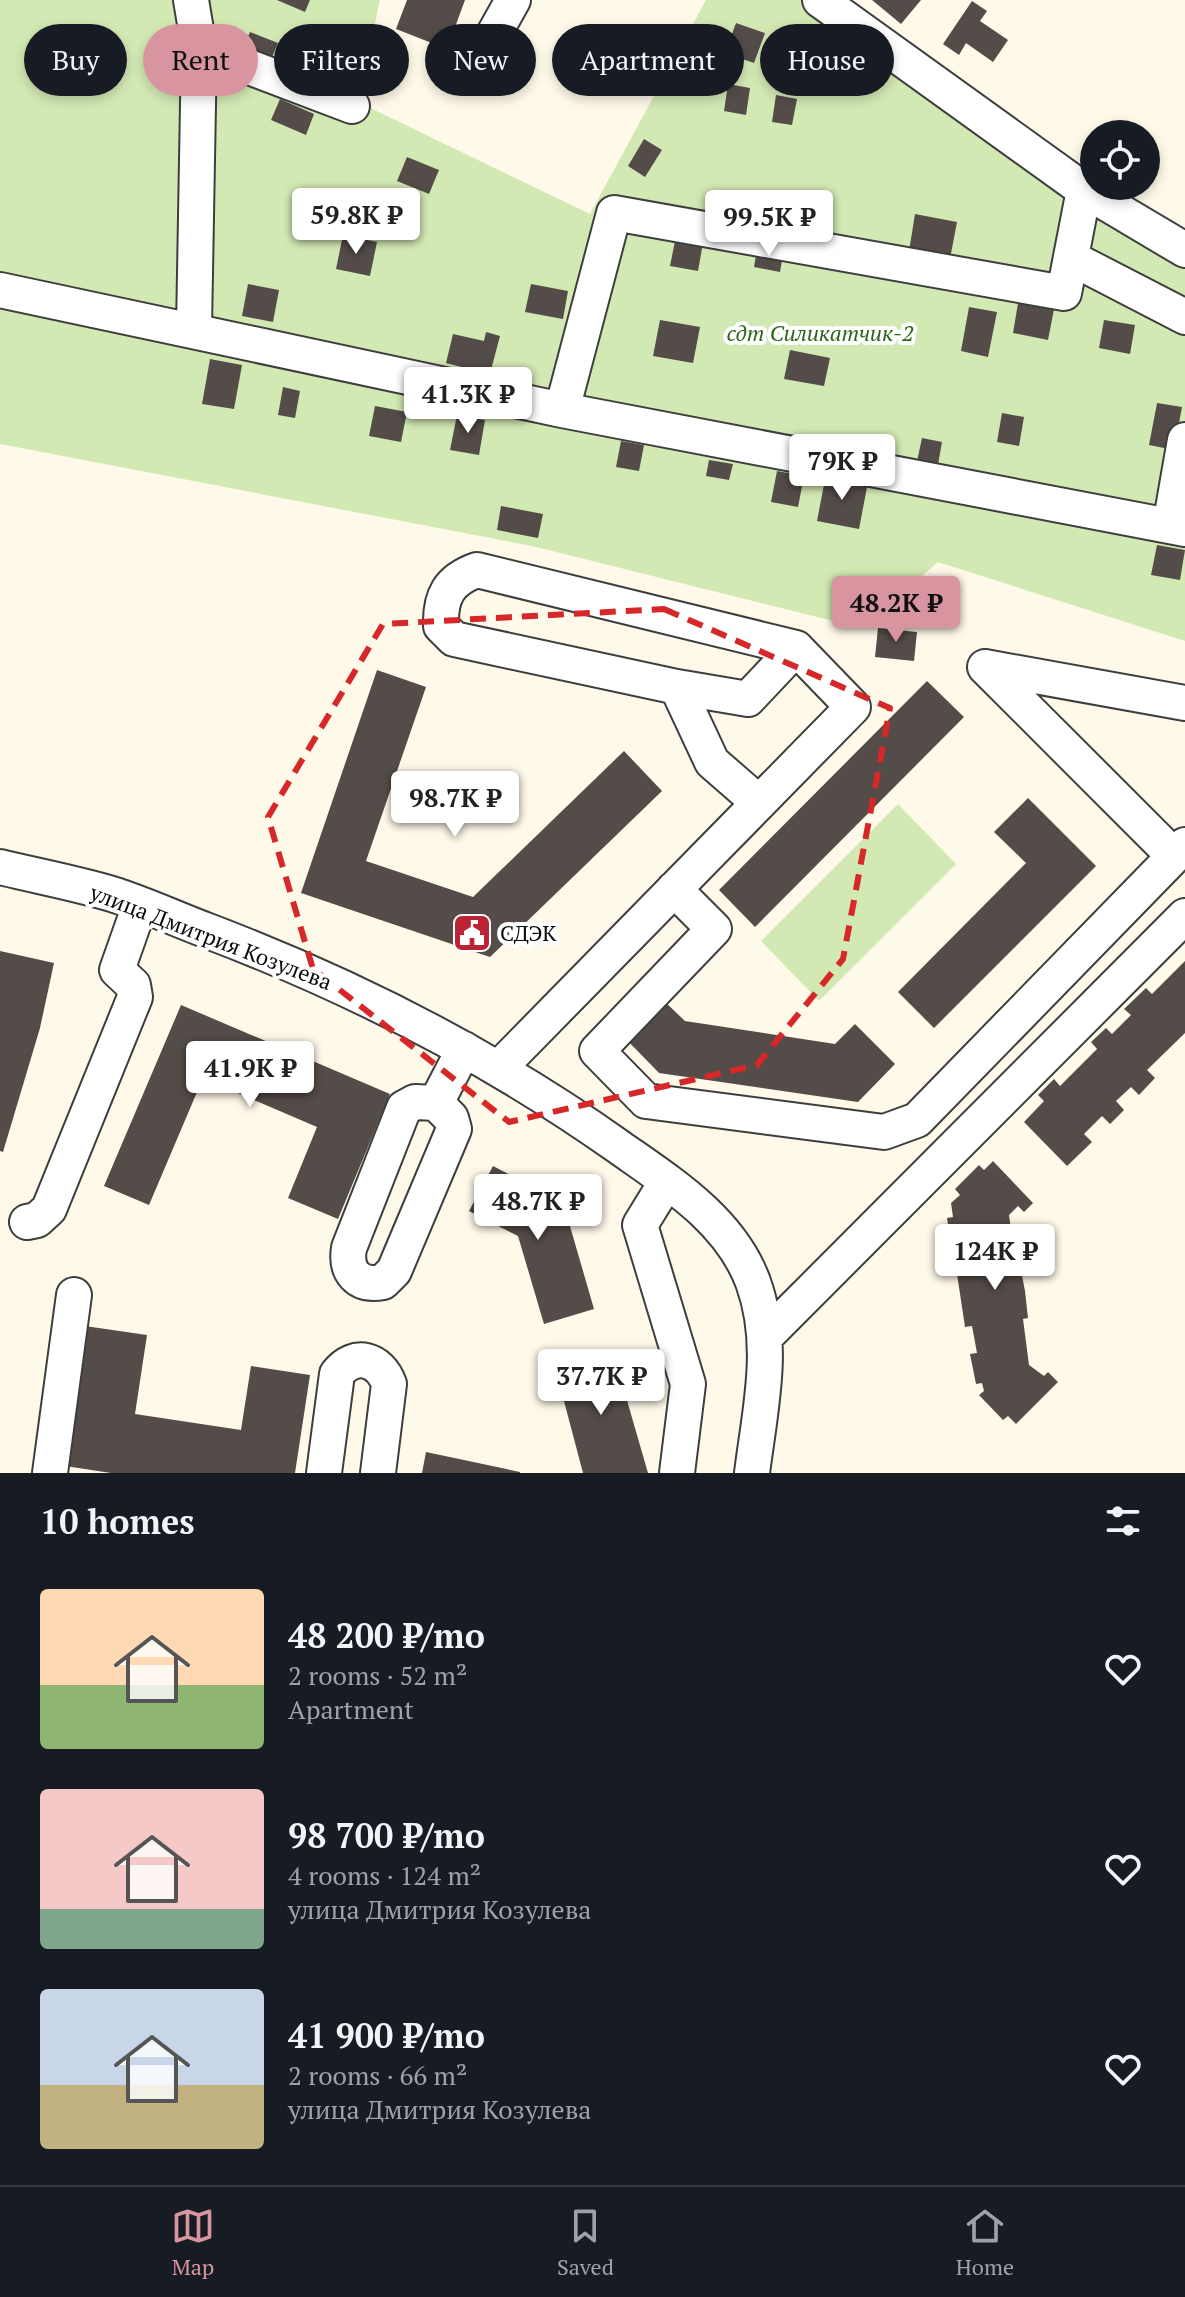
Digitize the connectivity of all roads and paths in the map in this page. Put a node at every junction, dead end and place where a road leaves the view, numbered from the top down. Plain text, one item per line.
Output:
1 (191, 0) edge
2 (513, 0) edge
3 (820, 0) edge
4 (195, 24) edge
5 (500, 24) edge
6 (258, 70) edge
7 (198, 96) edge
8 (352, 106) dead end
9 (1080, 187) edge
10 (1082, 200) edge
11 (1101, 200) edge
12 (1185, 250) edge
13 (1071, 258) junction
14 (0, 290) edge
15 (1185, 317) edge
16 (194, 329) junction
17 (562, 410) junction
18 (1185, 440) edge
19 (1177, 528) edge
20 (796, 648) junction
21 (677, 687) junction
22 (1185, 703) edge
23 (759, 803) junction
24 (1180, 851) edge
25 (0, 867) edge
26 (674, 889) junction
27 (140, 905) junction
28 (1185, 916) edge
29 (464, 1049) junction
30 (498, 1069) junction
31 (436, 1103) junction
32 (667, 1181) junction
33 (27, 1222) dead end
34 (74, 1295) dead end
35 (766, 1336) junction
36 (50, 1473) edge
37 (324, 1473) edge
38 (378, 1473) edge
39 (677, 1473) edge
40 (752, 1473) edge

1 - 4 street
2 - 5 street
3 - 9 street
6 - 8 street
7 - 16 street
10 - 13 street
11 - 12 street
13 - 15 street
13 - 17 street
14 - 16 street
16 - 17 street
17 - 19 street
18 - 19 street
20 - 21 street
20 - 21 street
20 - 23 street
21 - 23 street
22 - 24 street
23 - 26 street
24 - 26 street
25 - 27 street, улица Дмитрия Козулева
26 - 30 street
27 - 29 street, улица Дмитрия Козулева
27 - 33 street
28 - 35 street
29 - 30 street, улица Дмитрия Козулева
29 - 31 street
30 - 32 street, улица Дмитрия Козулева
31 - 31 street
32 - 35 street, улица Дмитрия Козулева
32 - 39 street
34 - 36 street
35 - 40 street, улица Дмитрия Козулева
37 - 38 street

